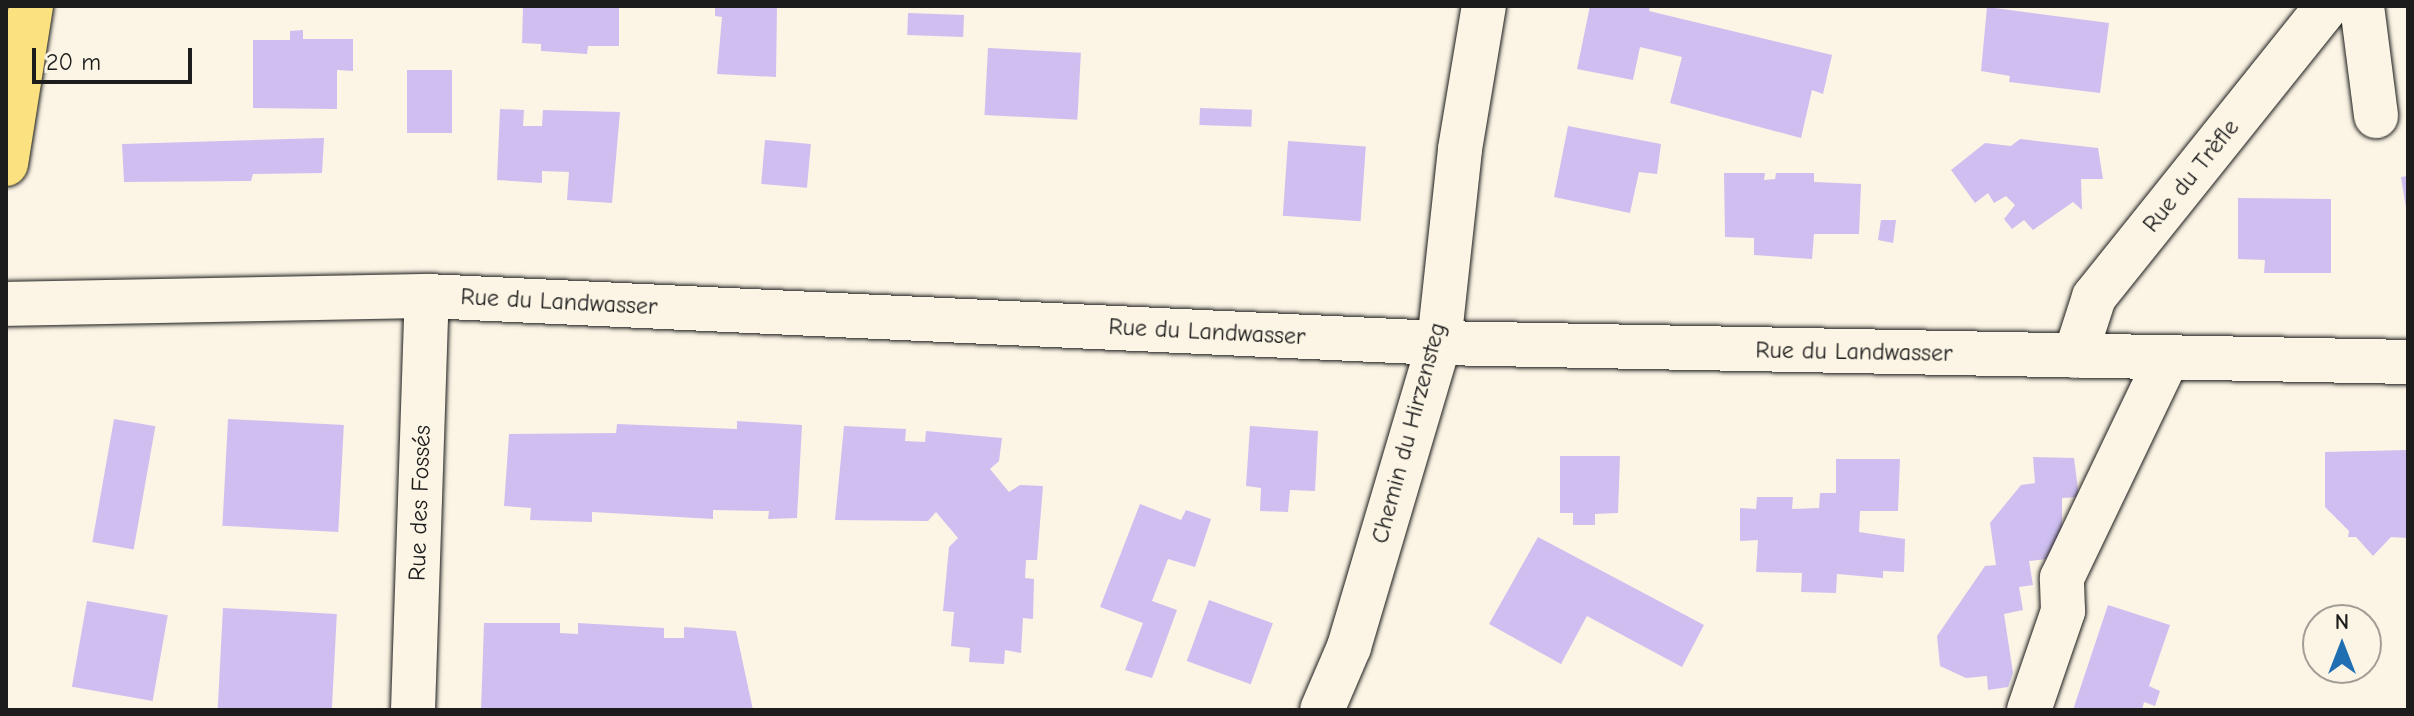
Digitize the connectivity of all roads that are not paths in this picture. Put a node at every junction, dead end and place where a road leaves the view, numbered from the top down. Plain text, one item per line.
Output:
1 (31, 6) edge
2 (1484, 6) edge
3 (2327, 6) edge
4 (2362, 6) edge
5 (2376, 116) dead end
6 (6, 164) edge
7 (427, 296) junction
8 (6, 304) edge
9 (1439, 343) junction
10 (2075, 356) junction
11 (2166, 361) junction
12 (2408, 362) edge
13 (413, 710) edge
14 (1322, 710) edge
15 (2029, 710) edge

1 - 6 main road
2 - 9 street, Chemin du Hirzensteg
3 - 10 street, Rue du Trèfle
4 - 5 street
7 - 8 street, Rue du Landwasser
7 - 9 street, Rue du Landwasser
7 - 13 street, Rue des Fossés
9 - 10 street, Rue du Landwasser
9 - 14 street, Chemin du Hirzensteg
10 - 11 street, Rue du Landwasser
11 - 12 street, Rue du Landwasser
11 - 15 street

